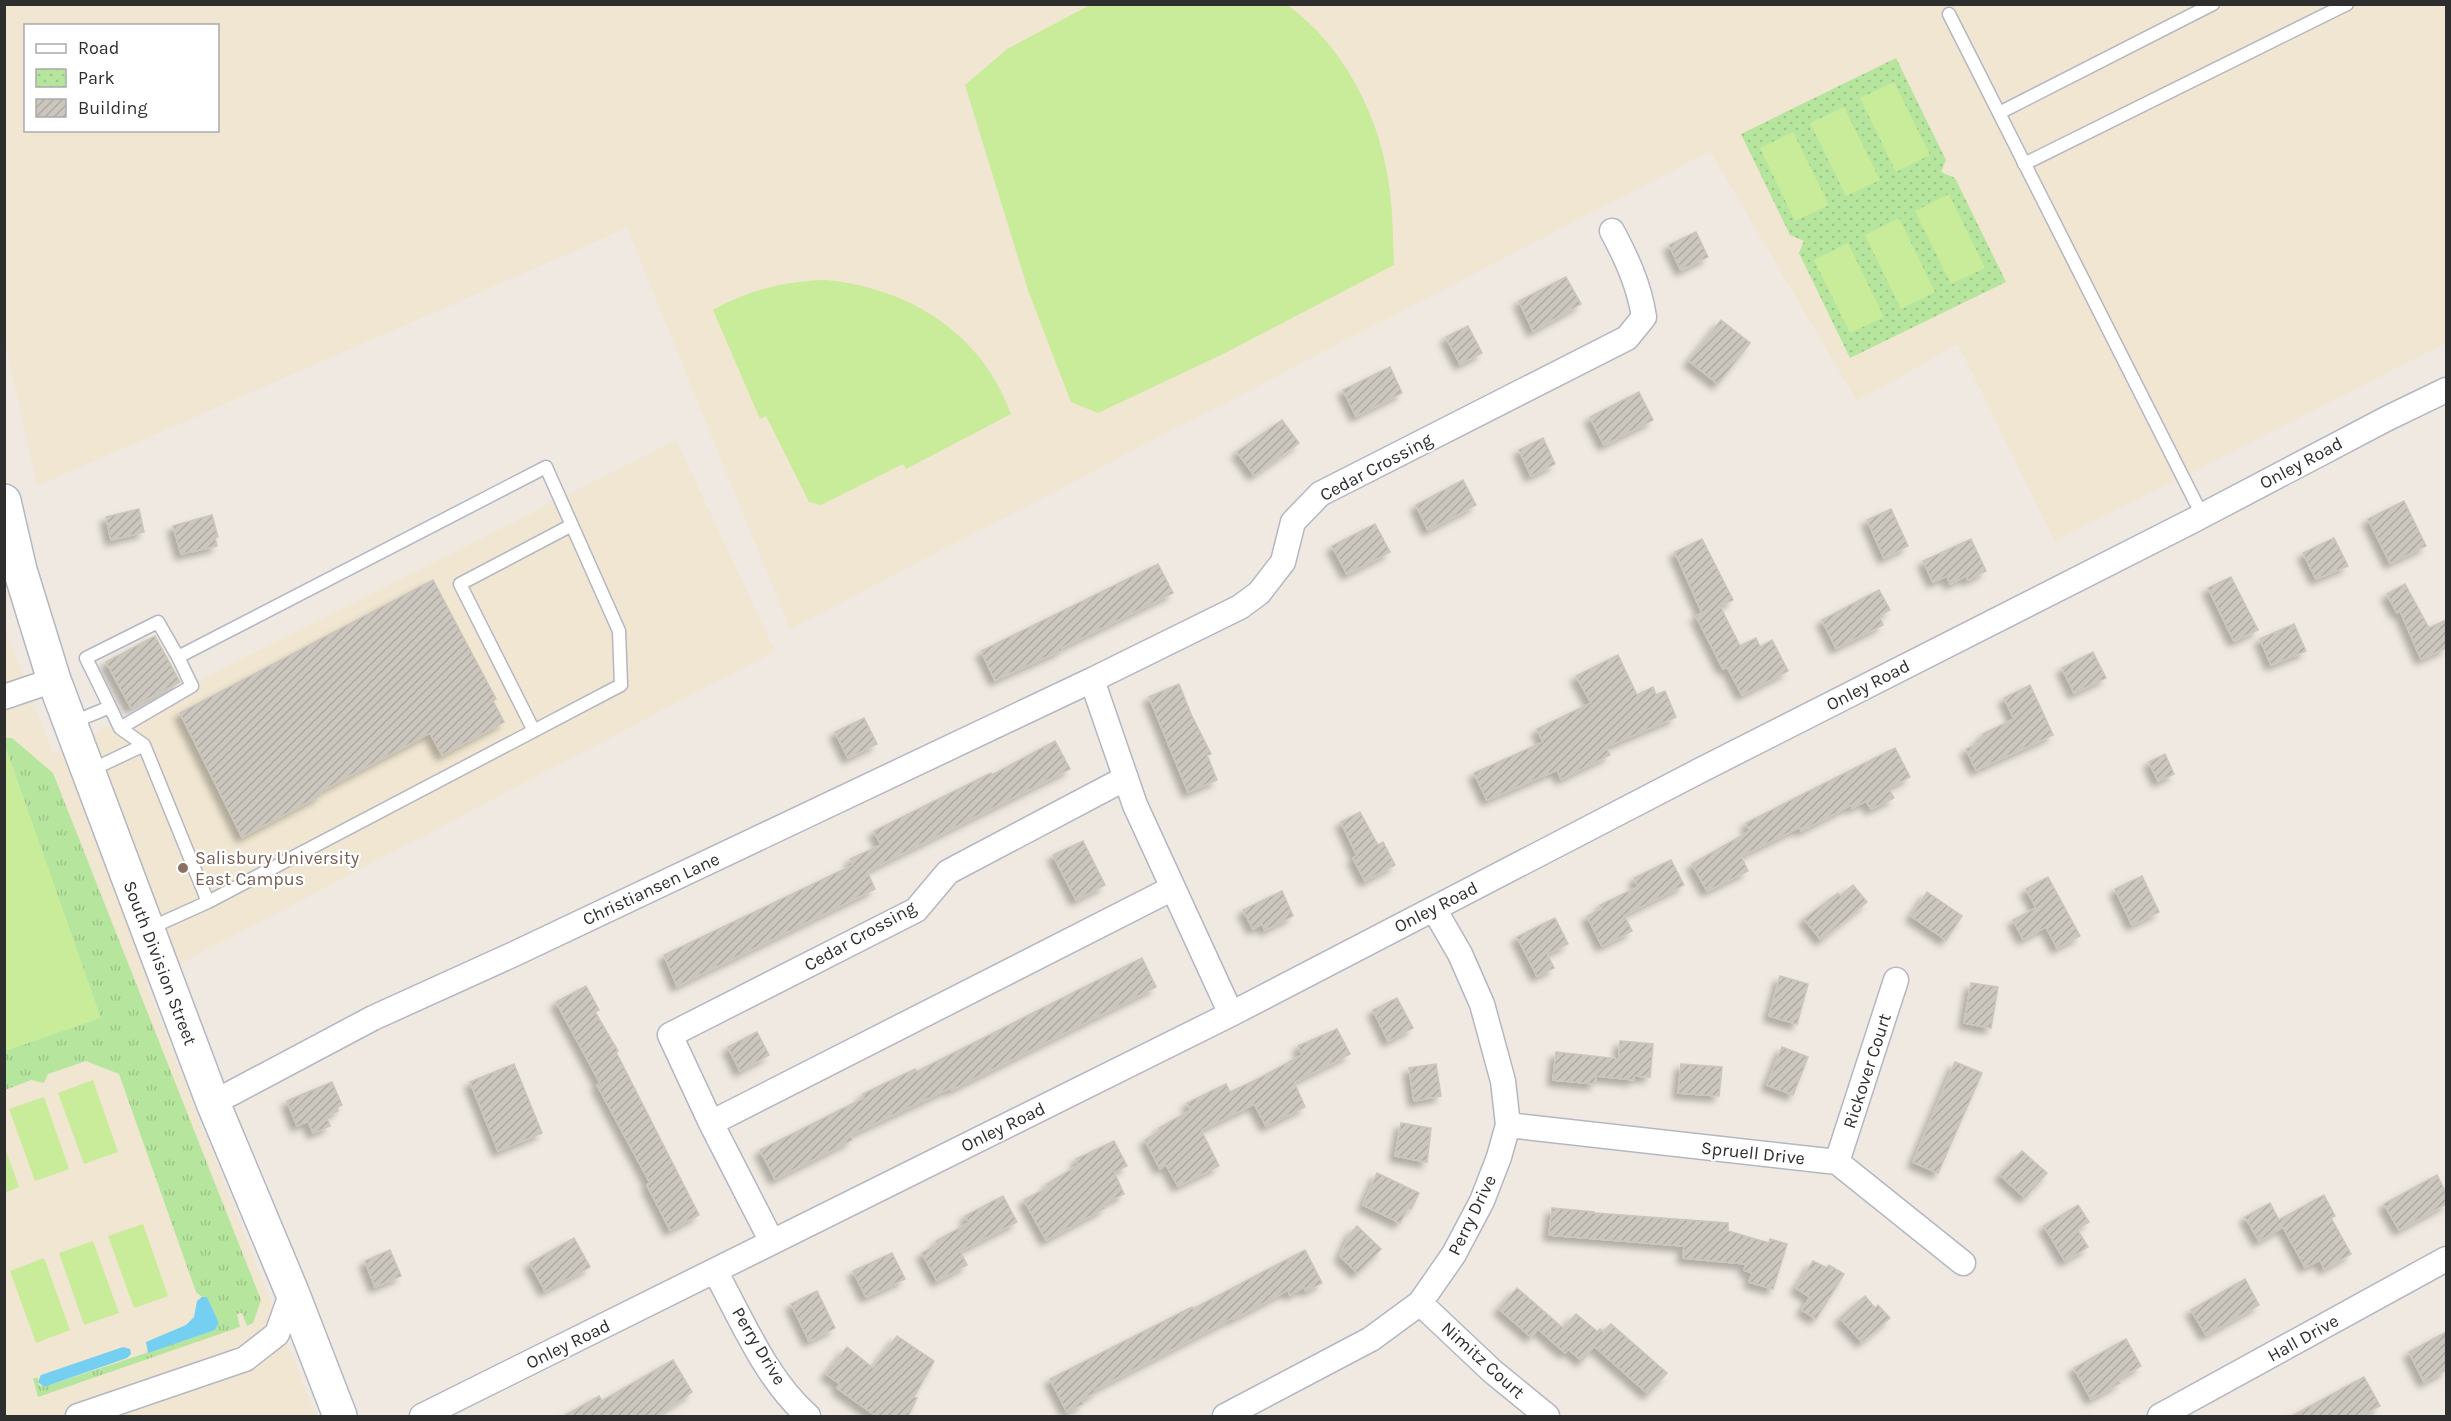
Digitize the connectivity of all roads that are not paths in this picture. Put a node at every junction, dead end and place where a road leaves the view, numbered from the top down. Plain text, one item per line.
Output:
1 (2213, 4) edge
2 (2347, 4) edge
3 (1949, 14) dead end
4 (1999, 113) junction
5 (2024, 164) junction
6 (1612, 231) dead end
7 (2446, 390) edge
8 (4, 501) edge
9 (2202, 515) junction
10 (572, 525) junction
11 (178, 657) junction
12 (54, 680) junction
13 (1092, 680) junction
14 (4, 697) edge
15 (110, 707) junction
16 (71, 723) junction
17 (120, 728) junction
18 (534, 731) junction
19 (144, 746) junction
20 (88, 771) junction
21 (1126, 778) junction
22 (1173, 888) junction
23 (208, 902) junction
24 (1434, 909) junction
25 (147, 930) junction
26 (1896, 980) dead end
27 (1231, 1014) junction
28 (213, 1103) junction
29 (711, 1123) junction
30 (1508, 1125) junction
31 (1837, 1162) junction
32 (772, 1242) junction
33 (2446, 1260) edge
34 (1963, 1263) dead end
35 (715, 1271) junction
36 (292, 1292) junction
37 (1420, 1303) junction
38 (78, 1416) edge
39 (340, 1416) edge
40 (422, 1416) edge
41 (808, 1416) edge
42 (1225, 1416) edge
43 (1547, 1416) edge
44 (2160, 1416) edge

1 - 4 lane
2 - 5 lane
3 - 4 lane
4 - 5 lane
5 - 9 lane
6 - 13 street, Cedar Crossing
7 - 9 street, Onley Road
8 - 12 street, South Division Street
9 - 24 street, Onley Road
10 - 11 lane
10 - 18 lane
10 - 18 lane
11 - 15 lane
11 - 17 lane
12 - 14 street
12 - 16 street, South Division Street
13 - 21 street
13 - 28 street, Christiansen Lane
15 - 16 lane
15 - 17 lane
16 - 20 street, South Division Street
17 - 19 lane
18 - 23 lane
19 - 20 lane
19 - 23 lane
20 - 25 street, South Division Street
21 - 22 street
21 - 29 street, Cedar Crossing
22 - 27 street
22 - 29 street
23 - 25 lane
24 - 27 street, Onley Road
24 - 30 street, Perry Drive
25 - 28 street, South Division Street
26 - 31 street, Rickover Court
27 - 32 street, Onley Road
28 - 36 street, South Division Street
29 - 32 street, Cedar Crossing
30 - 31 street, Spruell Drive
30 - 37 street, Perry Drive
31 - 34 street
32 - 35 street, Onley Road
33 - 44 street, Hall Drive
35 - 40 street, Onley Road
35 - 41 street, Perry Drive
36 - 38 street
36 - 39 street, South Division Street
37 - 42 street, Perry Drive
37 - 43 street, Nimitz Court

